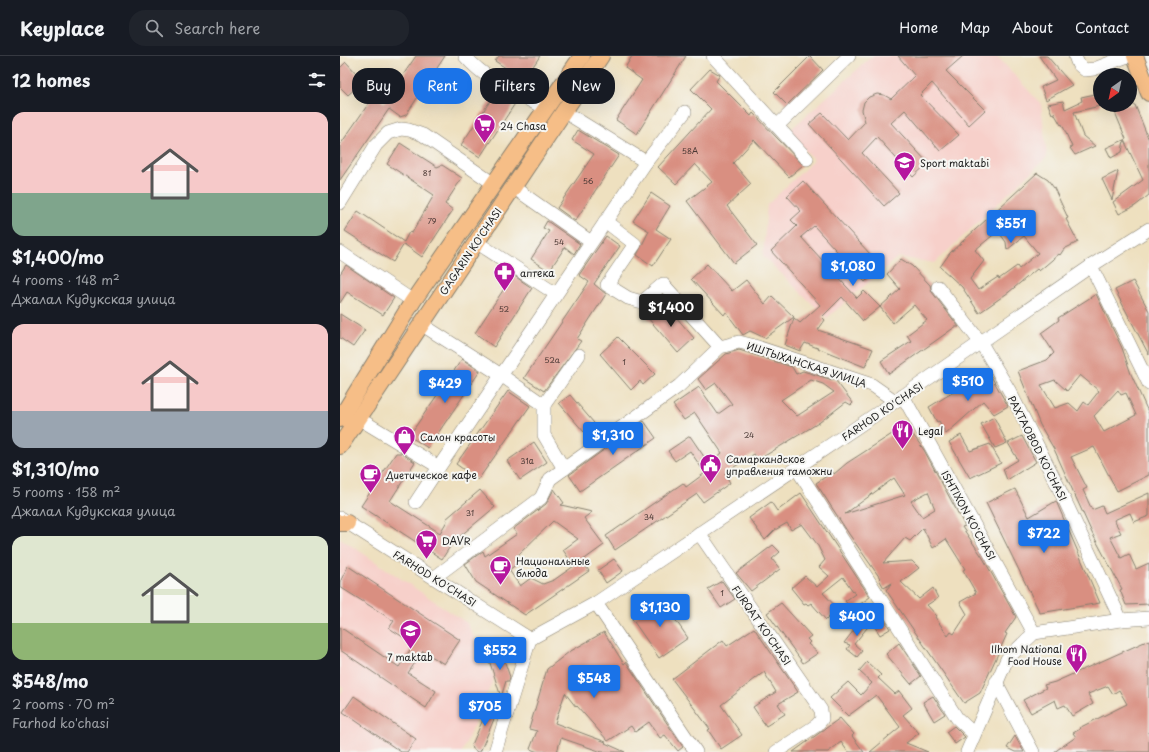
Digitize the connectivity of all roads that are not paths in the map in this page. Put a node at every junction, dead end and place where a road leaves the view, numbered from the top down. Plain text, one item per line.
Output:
1 (465, 56) edge
2 (582, 56) edge
3 (601, 56) edge
4 (712, 56) edge
5 (849, 56) edge
6 (1075, 56) edge
7 (1128, 56) edge
8 (1135, 56) edge
9 (1149, 93) edge
10 (546, 109) junction
11 (563, 111) junction
12 (686, 112) dead end
13 (777, 126) junction
14 (807, 158) dead end
15 (646, 162) junction
16 (494, 184) junction
17 (513, 187) junction
18 (340, 203) edge
19 (605, 222) junction
20 (1149, 229) edge
21 (476, 242) junction
22 (591, 242) junction
23 (340, 252) edge
24 (1091, 266) junction
25 (938, 287) dead end
26 (556, 294) junction
27 (413, 301) junction
28 (421, 324) junction
29 (981, 343) junction
30 (720, 347) junction
31 (580, 355) dead end
32 (501, 375) junction
33 (1149, 384) edge
34 (899, 399) junction
35 (544, 405) junction
36 (358, 418) junction
37 (340, 419) edge
38 (340, 446) edge
39 (440, 467) junction
40 (564, 469) junction
41 (797, 469) junction
42 (416, 502) dead end
43 (342, 522) edge
44 (699, 533) junction
45 (435, 577) junction
46 (596, 603) junction
47 (1149, 618) edge
48 (1121, 620) junction
49 (1034, 633) junction
50 (530, 639) junction
51 (996, 682) junction
52 (974, 734) junction
53 (495, 752) edge
54 (696, 752) edge
55 (776, 752) edge
56 (967, 752) edge
57 (1033, 752) edge

1 - 10 street
2 - 10 main road, GAGARIN KO'CHASI
3 - 11 main road, GAGARIN KO'CHASI
4 - 13 street
5 - 13 street
6 - 7 street
8 - 9 main road
10 - 16 main road, GAGARIN KO'CHASI
11 - 15 street
11 - 17 main road, GAGARIN KO'CHASI
12 - 15 street
13 - 14 street
15 - 19 street
16 - 18 street
16 - 27 main road, GAGARIN KO'CHASI
17 - 21 main road, GAGARIN KO'CHASI
17 - 22 street
19 - 22 street
19 - 30 street
20 - 24 street, FARHOD KO'CHASI
21 - 26 street
21 - 28 main road, GAGARIN KO'CHASI
22 - 26 street
23 - 27 street
24 - 29 street, FARHOD KO'CHASI
24 - 33 street
25 - 29 street, PAXTAOBOD KO'CHASI
26 - 32 street
27 - 37 main road, GAGARIN KO'CHASI
28 - 32 street
28 - 36 main road, GAGARIN KO'CHASI
29 - 34 street, FARHOD KO'CHASI
29 - 48 street, PAXTAOBOD KO'CHASI
30 - 34 street, ИШТЫХАНСКАЯ УЛИЦА
30 - 40 street
31 - 35 street
32 - 35 street
32 - 39 street
34 - 41 street, FARHOD KO'CHASI
34 - 49 street, ISHTIXON KO'CHASI
35 - 40 street
36 - 38 main road, GAGARIN KO'CHASI
36 - 39 street
39 - 42 street
40 - 45 street
41 - 44 street, FARHOD KO'CHASI
41 - 52 street
43 - 45 street, FARHOD KO'CHASI
44 - 46 street, FARHOD KO'CHASI
44 - 55 street, FURQAT KO'CHASI
45 - 50 street, FARHOD KO'CHASI
46 - 50 street, FARHOD KO'CHASI
46 - 54 street
47 - 48 street
48 - 49 street
49 - 51 street
50 - 53 street
51 - 52 street
51 - 57 street
52 - 56 street

